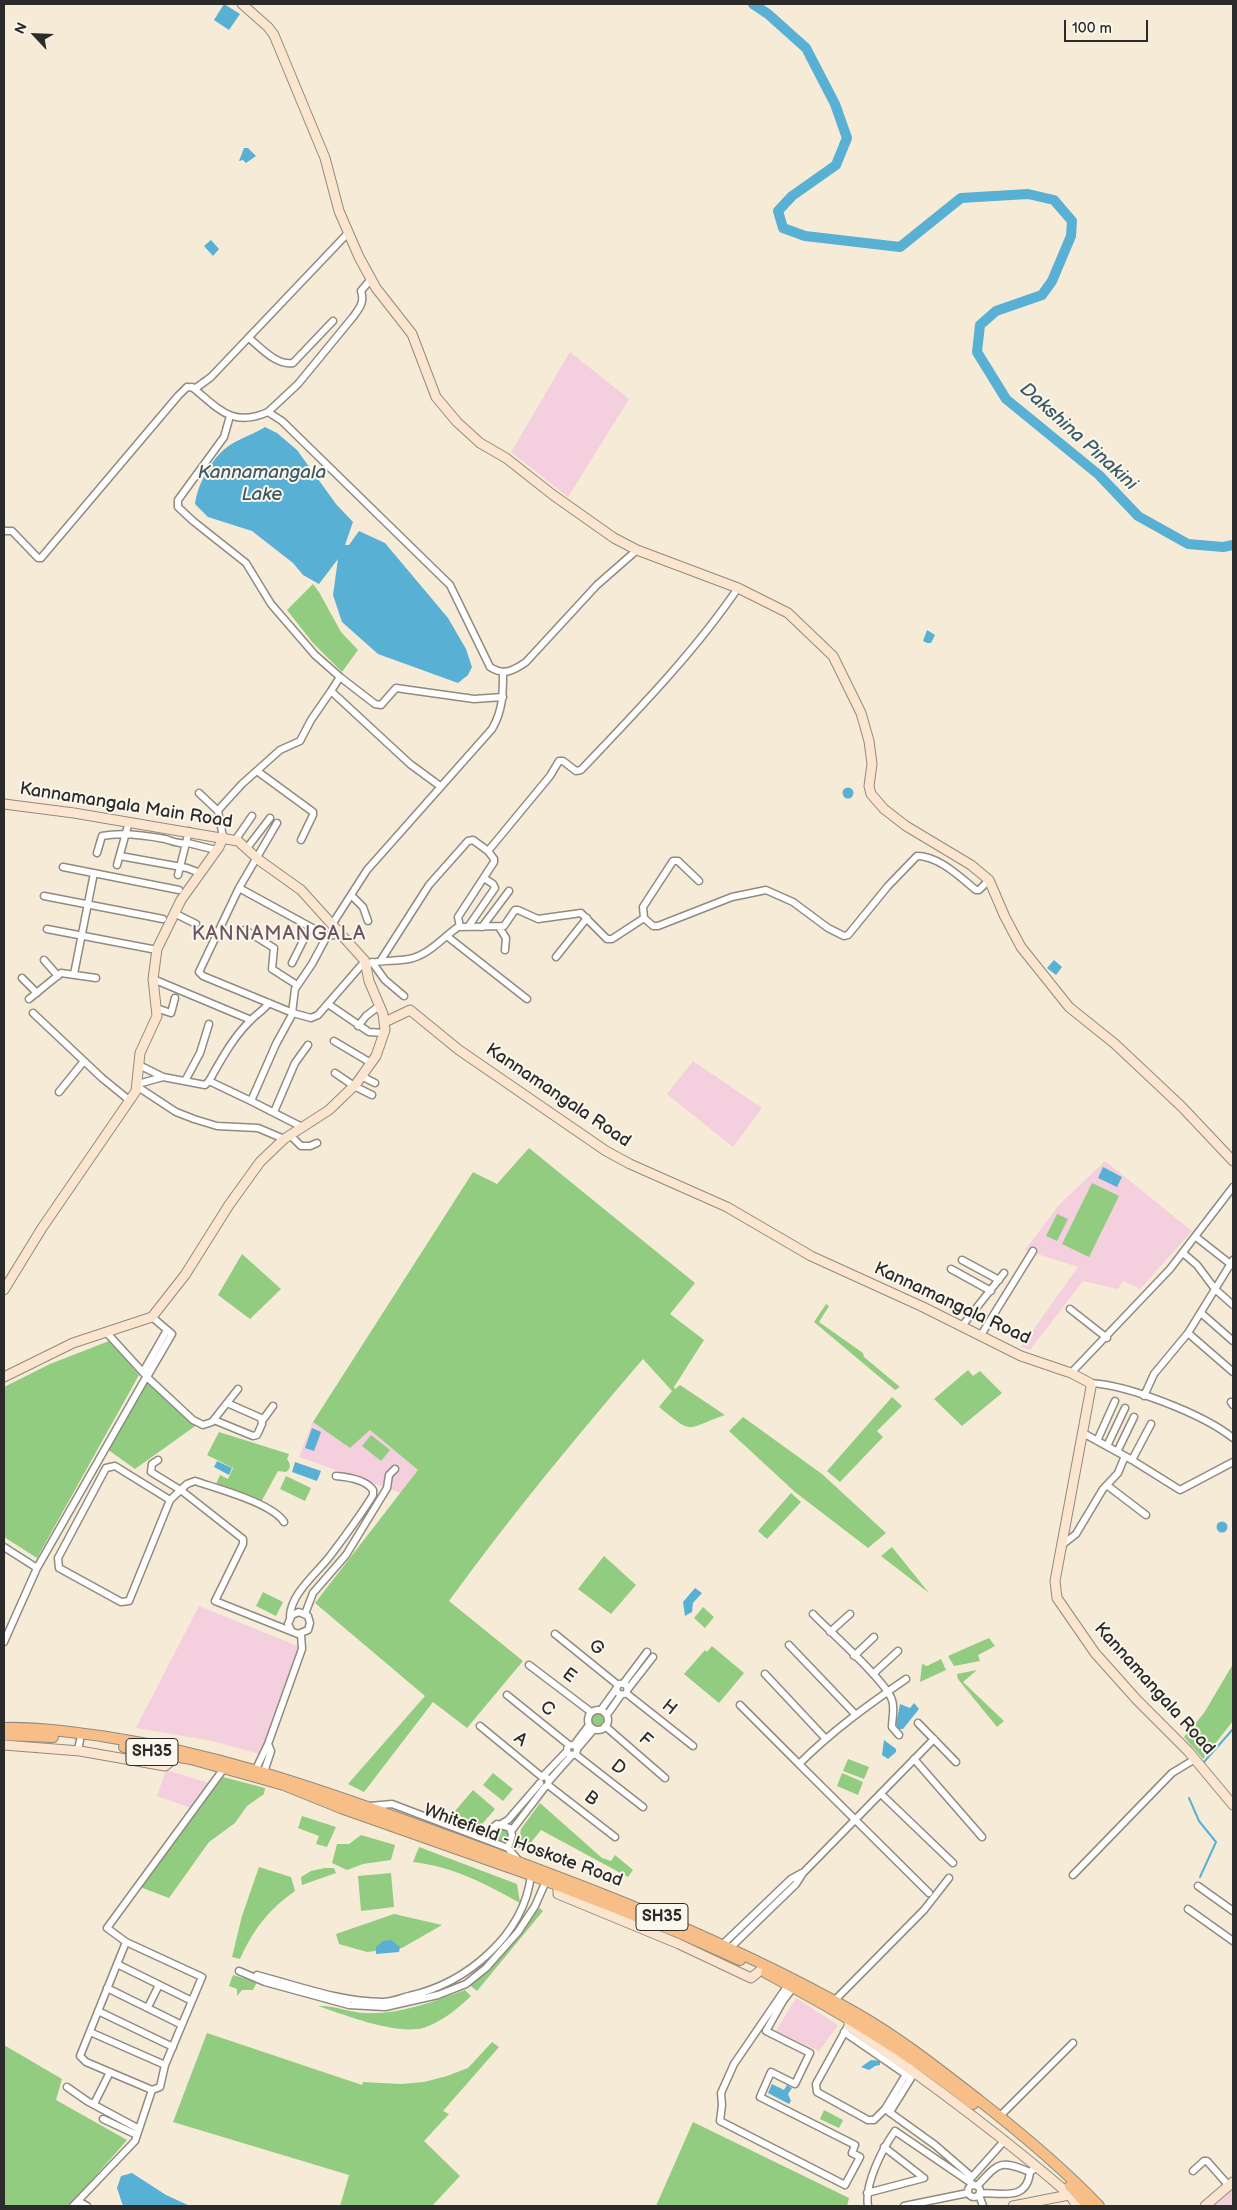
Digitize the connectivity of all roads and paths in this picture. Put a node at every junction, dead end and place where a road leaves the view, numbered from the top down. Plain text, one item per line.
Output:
1 (242, 4) edge
2 (348, 233) junction
3 (371, 279) junction
4 (333, 321) dead end
5 (249, 338) junction
6 (192, 387) junction
7 (268, 412) junction
8 (230, 416) junction
9 (4, 531) edge
10 (637, 550) junction
11 (738, 588) junction
12 (504, 673) junction
13 (340, 677) junction
14 (331, 691) junction
15 (503, 697) junction
16 (257, 771) junction
17 (440, 786) junction
18 (199, 793) dead end
19 (4, 804) edge
20 (218, 811) junction
21 (252, 816) dead end
22 (270, 818) dead end
23 (129, 822) junction
24 (278, 824) dead end
25 (189, 831) junction
26 (127, 834) junction
27 (223, 837) junction
28 (236, 840) junction
29 (301, 840) dead end
30 (184, 844) junction
31 (247, 848) junction
32 (216, 850) junction
33 (488, 851) junction
34 (97, 853) dead end
35 (120, 856) junction
36 (256, 857) junction
37 (118, 865) dead end
38 (63, 867) dead end
39 (180, 867) junction
40 (94, 873) junction
41 (200, 873) junction
42 (178, 874) dead end
43 (484, 878) junction
44 (989, 880) junction
45 (699, 881) dead end
46 (239, 888) junction
47 (179, 890) dead end
48 (509, 891) dead end
49 (351, 895) junction
50 (44, 896) dead end
51 (88, 904) junction
52 (174, 913) junction
53 (587, 918) junction
54 (644, 918) junction
55 (163, 919) dead end
56 (368, 921) dead end
57 (333, 923) junction
58 (196, 924) dead end
59 (460, 927) junction
60 (468, 927) junction
61 (499, 927) junction
62 (310, 928) junction
63 (482, 928) junction
64 (47, 929) dead end
65 (245, 930) dead end
66 (340, 934) junction
67 (82, 936) junction
68 (327, 936) junction
69 (448, 937) junction
70 (157, 950) junction
71 (505, 950) dead end
72 (556, 957) dead end
73 (44, 960) dead end
74 (381, 960) junction
75 (368, 962) junction
76 (292, 963) dead end
77 (74, 974) junction
78 (58, 976) junction
79 (22, 978) dead end
80 (96, 978) dead end
81 (154, 979) junction
82 (297, 985) junction
83 (37, 993) junction
84 (404, 996) dead end
85 (175, 998) dead end
86 (527, 999) dead end
87 (29, 1000) dead end
88 (270, 1003) junction
89 (328, 1004) junction
90 (379, 1006) junction
91 (156, 1008) junction
92 (33, 1013) dead end
93 (292, 1013) junction
94 (251, 1020) junction
95 (385, 1022) junction
96 (209, 1024) dead end
97 (358, 1026) junction
98 (384, 1032) junction
99 (334, 1041) dead end
100 (308, 1045) dead end
101 (84, 1060) junction
102 (371, 1063) junction
103 (139, 1065) junction
104 (335, 1073) dead end
105 (361, 1076) junction
106 (163, 1077) junction
107 (185, 1081) junction
108 (209, 1081) junction
109 (375, 1082) dead end
110 (138, 1085) junction
111 (354, 1086) junction
112 (59, 1092) dead end
113 (372, 1095) dead end
114 (129, 1100) junction
115 (251, 1101) junction
116 (274, 1112) junction
117 (302, 1127) junction
118 (287, 1137) junction
119 (317, 1142) dead end
120 (1233, 1161) edge
121 (1233, 1187) edge
122 (1196, 1236) junction
123 (1033, 1252) dead end
124 (1183, 1253) junction
125 (962, 1260) dead end
126 (1232, 1263) edge
127 (951, 1269) dead end
128 (1004, 1273) dead end
129 (999, 1280) junction
130 (1215, 1289) junction
131 (4, 1290) edge
132 (991, 1291) junction
133 (1233, 1305) edge
134 (1070, 1309) dead end
135 (1201, 1312) junction
136 (152, 1317) junction
137 (962, 1326) junction
138 (106, 1333) junction
139 (1188, 1333) junction
140 (981, 1335) junction
141 (1107, 1338) junction
142 (1233, 1341) edge
143 (1233, 1372) edge
144 (1071, 1373) junction
145 (146, 1376) junction
146 (4, 1377) edge
147 (1090, 1383) junction
148 (238, 1389) dead end
149 (1144, 1396) junction
150 (1115, 1401) dead end
151 (227, 1403) junction
152 (273, 1406) dead end
153 (1125, 1408) dead end
154 (1134, 1417) dead end
155 (214, 1420) junction
156 (262, 1420) junction
157 (1151, 1424) dead end
158 (1082, 1433) junction
159 (1233, 1438) edge
160 (1097, 1441) junction
161 (1107, 1446) junction
162 (1117, 1452) junction
163 (1124, 1456) junction
164 (158, 1460) dead end
165 (1132, 1460) junction
166 (1233, 1462) edge
167 (395, 1469) dead end
168 (336, 1476) dead end
169 (1108, 1486) junction
170 (182, 1490) junction
171 (170, 1500) junction
172 (1146, 1515) dead end
173 (284, 1522) dead end
174 (1062, 1545) junction
175 (4, 1547) edge
176 (37, 1568) junction
177 (298, 1594) junction
178 (310, 1600) junction
179 (305, 1614) junction
180 (813, 1614) dead end
181 (850, 1614) dead end
182 (290, 1617) junction
183 (291, 1630) junction
184 (830, 1632) junction
185 (301, 1634) junction
186 (556, 1634) dead end
187 (874, 1636) dead end
188 (4, 1642) edge
189 (789, 1645) dead end
190 (898, 1651) dead end
191 (650, 1654) dead end
192 (854, 1656) junction
193 (530, 1665) dead end
194 (766, 1674) dead end
195 (873, 1674) junction
196 (906, 1679) dead end
197 (622, 1689) junction
198 (887, 1692) junction
199 (507, 1695) dead end
200 (740, 1705) dead end
201 (591, 1712) junction
202 (604, 1712) junction
203 (855, 1714) junction
204 (918, 1723) dead end
205 (480, 1726) dead end
206 (606, 1726) junction
207 (591, 1727) junction
208 (4, 1728) edge
209 (4, 1735) edge
210 (899, 1735) dead end
211 (826, 1738) junction
212 (934, 1739) junction
213 (80, 1740) junction
214 (4, 1745) edge
215 (693, 1746) dead end
216 (78, 1750) junction
217 (572, 1750) junction
218 (177, 1756) junction
219 (914, 1758) junction
220 (1195, 1759) junction
221 (956, 1762) dead end
222 (799, 1764) junction
223 (226, 1765) junction
224 (260, 1771) junction
225 (666, 1778) dead end
226 (545, 1782) junction
227 (881, 1794) junction
228 (344, 1803) junction
229 (1233, 1805) edge
230 (366, 1806) junction
231 (643, 1807) dead end
232 (855, 1821) junction
233 (501, 1824) junction
234 (512, 1830) junction
235 (615, 1837) dead end
236 (982, 1837) dead end
237 (487, 1840) junction
238 (508, 1848) junction
239 (518, 1860) junction
240 (953, 1863) dead end
241 (531, 1875) junction
242 (1073, 1875) dead end
243 (949, 1878) dead end
244 (546, 1881) junction
245 (558, 1886) junction
246 (1198, 1886) dead end
247 (929, 1893) dead end
248 (1188, 1909) dead end
249 (1233, 1911) edge
250 (652, 1917) junction
251 (1233, 1941) edge
252 (126, 1942) junction
253 (727, 1946) junction
254 (117, 1964) junction
255 (760, 1970) junction
256 (159, 1985) junction
257 (791, 1986) junction
258 (107, 1988) junction
259 (192, 2001) junction
260 (834, 2001) junction
261 (148, 2008) junction
262 (98, 2011) junction
263 (182, 2025) junction
264 (847, 2025) junction
265 (90, 2032) junction
266 (1074, 2043) dead end
267 (173, 2047) junction
268 (165, 2065) junction
269 (913, 2070) junction
270 (110, 2072) junction
271 (67, 2087) dead end
272 (152, 2090) junction
273 (94, 2104) junction
274 (887, 2111) junction
275 (1000, 2116) junction
276 (103, 2118) dead end
277 (138, 2132) junction
278 (1006, 2140) junction
279 (884, 2147) junction
280 (1034, 2169) junction
281 (1193, 2171) dead end
282 (1231, 2184) edge
283 (975, 2185) junction
284 (867, 2193) junction
285 (969, 2194) junction
286 (980, 2194) junction
287 (1079, 2198) edge
288 (76, 2204) edge
289 (972, 2205) dead end
290 (87, 2206) edge
291 (868, 2206) edge
292 (904, 2206) edge
293 (982, 2206) edge
294 (1012, 2206) edge
295 (1041, 2206) edge
296 (1100, 2206) edge
297 (1205, 2206) edge

1 - 2 street
2 - 3 street
2 - 5 street
3 - 7 street
3 - 10 street
4 - 5 street
5 - 6 street
6 - 8 street
6 - 9 street
7 - 8 street
7 - 12 street
8 - 13 street
10 - 11 street
10 - 12 street
11 - 33 street
11 - 44 street
12 - 15 street
13 - 14 street
13 - 15 street
14 - 16 street
14 - 17 street
15 - 17 street
16 - 20 street
16 - 29 street
17 - 49 street
18 - 20 street
19 - 23 street, Kannamangala Main Road
20 - 27 street
21 - 28 street
22 - 31 street
23 - 25 street, Kannamangala Main Road
23 - 26 street
24 - 36 street
25 - 27 street, Kannamangala Main Road
25 - 30 street
26 - 30 street
26 - 34 street
26 - 35 street
27 - 28 street, Kannamangala Main Road
27 - 32 street
28 - 31 street, Kannamangala Main Road
30 - 32 street
30 - 39 street
31 - 36 street, Kannamangala Main Road
32 - 41 street
33 - 43 street
33 - 74 street
35 - 37 street
35 - 39 street
36 - 46 street
36 - 57 street, Kannamangala Main Road
38 - 40 street
39 - 41 street
39 - 42 street
40 - 47 street
40 - 51 street
41 - 52 street
43 - 59 street
43 - 60 street
44 - 54 street
44 - 120 street
45 - 54 street
46 - 62 street
46 - 88 street
48 - 63 street
49 - 56 street
49 - 57 street
50 - 51 street
51 - 55 street
51 - 67 street
52 - 58 street
52 - 70 street
53 - 54 street
53 - 61 street
53 - 72 street
57 - 66 street, Kannamangala Main Road
59 - 60 street
59 - 69 street
60 - 63 street
61 - 63 street
61 - 71 street
62 - 68 street
62 - 76 street
64 - 67 street
65 - 82 street
66 - 68 street
66 - 75 street, Kannamangala Main Road
67 - 70 street
67 - 77 street
68 - 82 street
69 - 74 street
69 - 86 street
70 - 81 street
73 - 78 street
74 - 75 street
75 - 84 street
75 - 89 street
75 - 90 street
77 - 78 street
77 - 80 street
78 - 83 street
79 - 83 street
81 - 91 street
81 - 94 street
82 - 93 street
83 - 87 street
85 - 91 street
88 - 93 street
88 - 94 street
89 - 93 street
89 - 97 street
90 - 95 street
90 - 97 street
91 - 103 street
92 - 101 street
93 - 115 street
94 - 108 street
95 - 98 street
95 - 137 street, Kannamangala Road
96 - 107 street
97 - 98 street
98 - 102 street
99 - 102 street
100 - 116 street
101 - 112 street
101 - 114 street
102 - 105 street
103 - 106 street
103 - 110 street
104 - 111 street
105 - 109 street
105 - 111 street
106 - 107 street
106 - 110 street
107 - 108 street
108 - 115 street
110 - 114 street
110 - 118 street
111 - 113 street
111 - 117 street
114 - 131 street
115 - 116 street
116 - 117 street
117 - 118 street
118 - 119 street
118 - 136 street
121 - 122 street
122 - 124 street
122 - 126 street
123 - 140 street
124 - 130 street
124 - 141 street
125 - 129 street
126 - 130 street
127 - 132 street
128 - 129 street
129 - 132 street
130 - 133 street
130 - 135 street
132 - 137 street
134 - 141 street
135 - 139 street
135 - 142 street
136 - 138 street
136 - 145 street
137 - 140 street, Kannamangala Road
138 - 145 street
138 - 146 street
139 - 143 street
139 - 149 street
140 - 144 street, Kannamangala Road
141 - 144 street
144 - 147 street, Kannamangala Road
145 - 155 street
145 - 176 street
147 - 149 street
147 - 158 street, Kannamangala Road
148 - 151 street
149 - 159 street
150 - 160 street
151 - 155 street
151 - 156 street
152 - 156 street
153 - 161 street
154 - 162 street
155 - 156 street
157 - 165 street
158 - 160 street
158 - 174 street, Kannamangala Road
160 - 161 street
161 - 162 street
162 - 163 street
163 - 165 street
163 - 169 street
164 - 170 street
165 - 166 street
167 - 178 street
168 - 177 street
169 - 172 street
169 - 174 street
170 - 171 street
170 - 173 street
170 - 183 street
171 - 171 street
174 - 220 street, Kannamangala Road
175 - 176 street
176 - 188 street
177 - 178 street
177 - 182 street
178 - 179 street
179 - 182 street
179 - 185 street
180 - 184 street
181 - 184 street
182 - 183 street
183 - 185 street
184 - 192 street
185 - 224 street
186 - 197 street, G
187 - 192 street
189 - 203 street
190 - 195 street
191 - 197 street
192 - 195 street
193 - 201 street, E
194 - 211 street
195 - 198 street
196 - 198 street
197 - 202 street
197 - 215 street, H
198 - 203 street
198 - 210 street
199 - 217 street, C
200 - 222 street
201 - 202 street
201 - 207 street
202 - 206 street
203 - 211 street
204 - 212 street
205 - 226 street, A
206 - 207 street
206 - 225 street, F
207 - 217 street
208 - 223 main road, Whitefield - Hoskote Road / SH35
209 - 213 main road, Whitefield - Hoskote Road / SH35
211 - 222 street
212 - 219 street
212 - 221 street
213 - 216 street
213 - 218 main road, Whitefield - Hoskote Road / SH35
214 - 216 street
216 - 218 street
217 - 226 street
217 - 231 street, D
218 - 223 main road, Whitefield - Hoskote Road / SH35
219 - 227 street
219 - 236 street
220 - 229 street, Kannamangala Road
220 - 242 street
222 - 232 street
223 - 224 main road, Whitefield - Hoskote Road / SH35
223 - 228 main road, Whitefield - Hoskote Road / SH35
223 - 252 street
224 - 228 main road, Whitefield - Hoskote Road / SH35
226 - 233 street
226 - 234 street
226 - 235 street, B
227 - 232 street
227 - 240 street
228 - 230 main road, Whitefield - Hoskote Road / SH35
228 - 241 main road, Whitefield - Hoskote Road / SH35
230 - 237 street
230 - 239 main road, Whitefield - Hoskote Road / SH35
232 - 247 street
232 - 253 street
233 - 234 street
233 - 237 street
234 - 238 street
237 - 238 street
238 - 239 street
239 - 250 main road, Whitefield - Hoskote Road / SH35
241 - 244 main road, Whitefield - Hoskote Road / SH35
241 - 244 street
243 - 260 street
244 - 245 main road, Whitefield - Hoskote Road / SH35
245 - 250 main road, Whitefield - Hoskote Road / SH35
245 - 255 street
246 - 249 street
248 - 251 street
250 - 253 main road, Whitefield - Hoskote Road / SH35
250 - 255 main road, Whitefield - Hoskote Road / SH35
252 - 254 street
252 - 259 street
253 - 260 main road, Whitefield - Hoskote Road / SH35
254 - 256 street
254 - 258 street
255 - 257 main road, Whitefield - Hoskote Road / SH35
256 - 259 street
256 - 261 street
257 - 257 street
257 - 264 main road, Whitefield - Hoskote Road / SH35
258 - 261 street
258 - 262 street
259 - 263 street
260 - 275 main road, Whitefield - Hoskote Road / SH35
261 - 263 street
262 - 265 street
262 - 267 street
263 - 267 street
264 - 269 main road, Whitefield - Hoskote Road / SH35
264 - 269 street
264 - 274 street
265 - 268 street
265 - 270 street
266 - 275 street
267 - 268 street
268 - 272 street
269 - 274 street
269 - 278 street
269 - 287 main road, Whitefield - Hoskote Road / SH35
270 - 272 street
270 - 273 street
271 - 273 street
272 - 277 street
273 - 277 street
274 - 278 street
275 - 287 main road, Whitefield - Hoskote Road / SH35
276 - 277 street
277 - 288 street
278 - 280 street
279 - 283 street
279 - 284 street
279 - 284 street
280 - 283 street
280 - 286 street
280 - 287 street
281 - 282 street
282 - 297 street
283 - 285 street
283 - 286 street
284 - 291 street
285 - 286 street
285 - 289 street
285 - 292 street
286 - 293 street
287 - 294 street
287 - 295 street
287 - 296 main road, Whitefield - Hoskote Road / SH35
288 - 290 street

